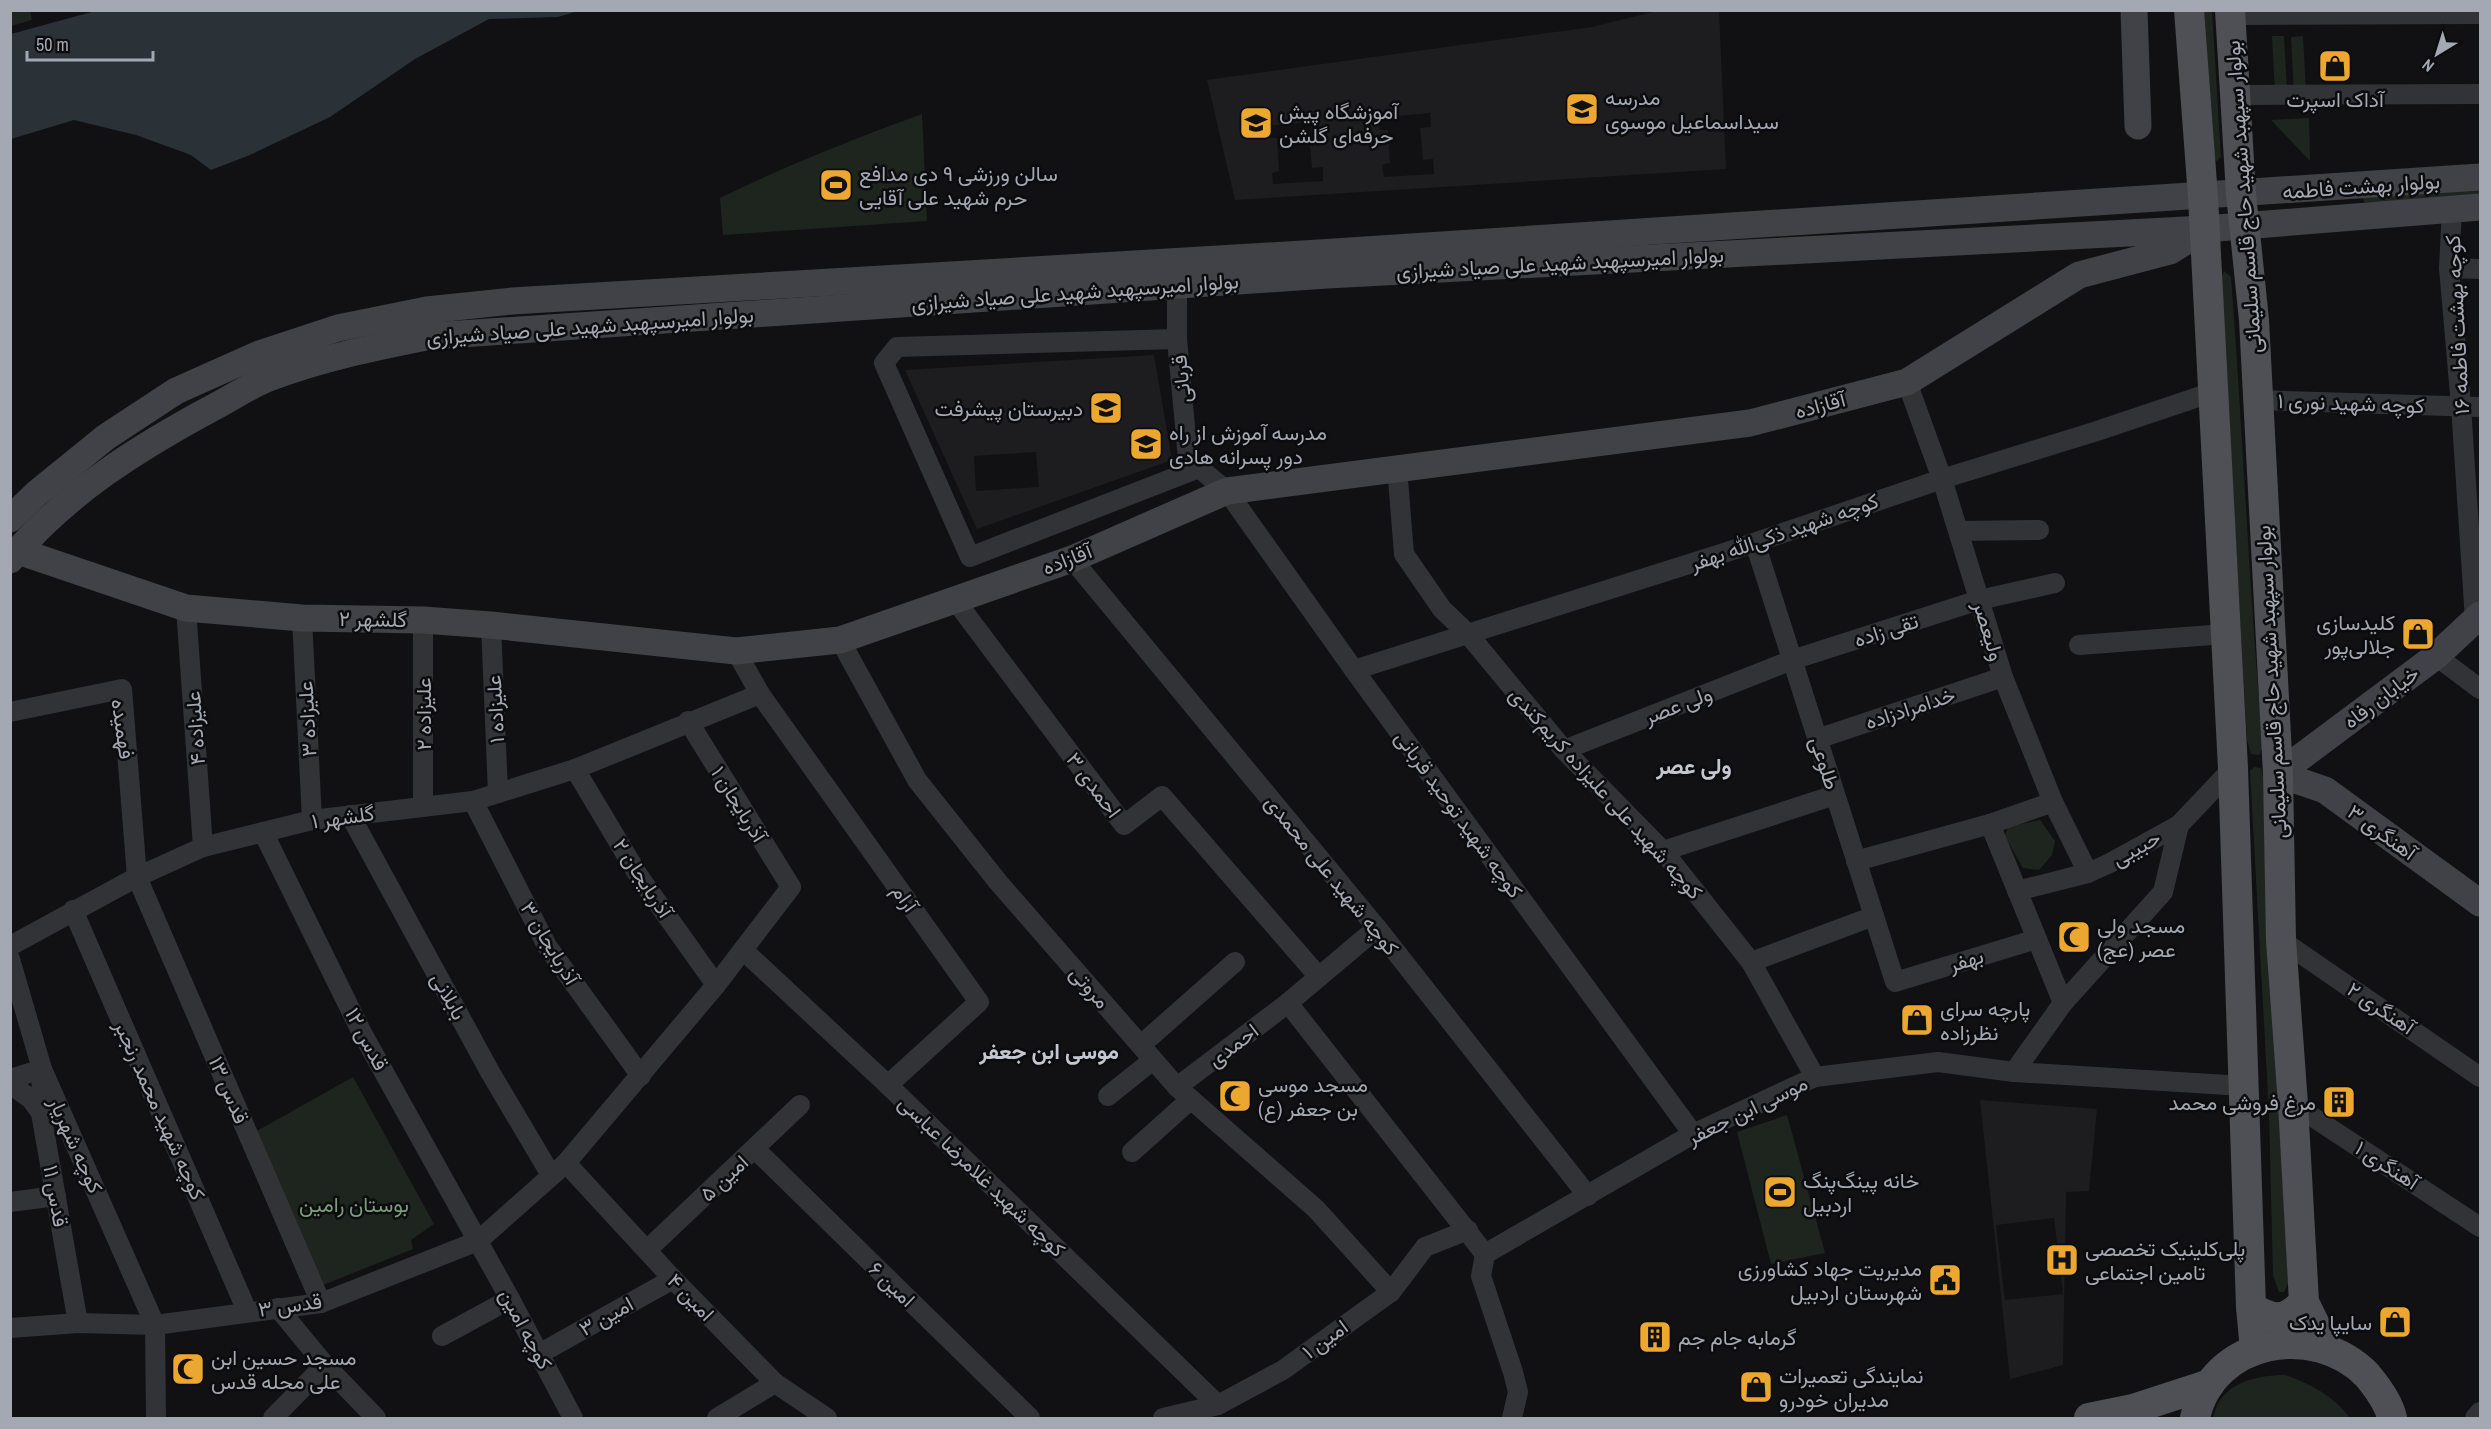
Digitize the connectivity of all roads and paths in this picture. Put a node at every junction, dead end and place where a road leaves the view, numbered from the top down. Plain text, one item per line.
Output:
1 (2134, 10) edge
2 (2189, 10) edge
3 (2230, 13) edge
4 (2481, 14) edge
5 (2481, 94) edge
6 (2235, 95) junction
7 (2138, 126) dead end
8 (2481, 177) edge
9 (2241, 194) junction
10 (2203, 197) junction
11 (2481, 207) edge
12 (2451, 209) junction
13 (2244, 225) junction
14 (2205, 229) junction
15 (2449, 268) junction
16 (2481, 269) edge
17 (1176, 274) junction
18 (1177, 339) junction
19 (1907, 382) junction
20 (2213, 392) junction
21 (2256, 400) junction
22 (2471, 406) edge
23 (1397, 467) junction
24 (1199, 468) junction
25 (1942, 479) junction
26 (1227, 491) junction
27 (10, 519) edge
28 (2039, 530) dead end
29 (1959, 531) junction
30 (1755, 543) junction
31 (14, 555) edge
32 (1072, 559) junction
33 (2055, 583) dead end
34 (956, 600) junction
35 (1979, 600) junction
36 (186, 608) junction
37 (302, 618) junction
38 (2478, 618) edge
39 (423, 620) junction
40 (491, 625) junction
41 (1467, 634) junction
42 (2225, 634) junction
43 (840, 640) junction
44 (2079, 645) dead end
45 (736, 651) junction
46 (2436, 656) junction
47 (1792, 660) junction
48 (1354, 670) junction
49 (2003, 676) junction
50 (2481, 689) edge
51 (760, 694) junction
52 (10, 712) edge
53 (688, 721) junction
54 (1817, 739) junction
55 (1564, 750) junction
56 (575, 768) junction
57 (2233, 768) junction
58 (2278, 774) junction
59 (498, 793) junction
60 (1835, 795) junction
61 (473, 801) junction
62 (2053, 802) junction
63 (423, 807) junction
64 (350, 815) junction
65 (312, 820) junction
66 (1990, 824) junction
67 (2179, 825) junction
68 (263, 832) junction
69 (203, 847) junction
70 (1664, 851) junction
71 (1856, 861) junction
72 (2088, 873) junction
73 (137, 877) junction
74 (791, 887) joint
75 (2018, 891) junction
76 (2481, 903) edge
77 (73, 910) junction
78 (1874, 916) junction
79 (1377, 928) junction
80 (2037, 939) junction
81 (2281, 940) junction
82 (10, 946) edge
83 (743, 950) junction
84 (10, 960) edge
85 (1235, 962) dead end
86 (1750, 962) junction
87 (1319, 977) junction
88 (1895, 982) joint
89 (716, 985) junction
90 (1288, 1003) junction
91 (2063, 1003) junction
92 (1147, 1053) junction
93 (42, 1069) junction
94 (2014, 1072) junction
95 (641, 1076) junction
96 (1815, 1077) junction
97 (2481, 1077) edge
98 (10, 1079) edge
99 (10, 1084) edge
100 (888, 1085) junction
101 (2244, 1086) junction
102 (1184, 1094) junction
103 (1108, 1096) dead end
104 (2293, 1104) junction
105 (800, 1105) dead end
106 (41, 1113) junction
107 (1693, 1134) junction
108 (755, 1149) junction
109 (1132, 1152) dead end
110 (559, 1169) junction
111 (56, 1196) junction
112 (1588, 1196) junction
113 (10, 1202) edge
114 (2481, 1227) edge
115 (1468, 1230) junction
116 (478, 1241) junction
117 (647, 1250) junction
118 (1485, 1254) junction
119 (672, 1279) junction
120 (1391, 1292) junction
121 (510, 1299) junction
122 (2304, 1302) junction
123 (321, 1303) junction
124 (2251, 1306) junction
125 (278, 1308) junction
126 (247, 1311) junction
127 (78, 1323) junction
128 (155, 1325) junction
129 (10, 1328) edge
130 (442, 1336) dead end
131 (2327, 1349) junction
132 (2255, 1350) junction
133 (539, 1354) junction
134 (325, 1365) junction
135 (775, 1383) junction
136 (2210, 1384) junction
137 (1218, 1405) junction
138 (2481, 1412) edge
139 (2138, 1414) edge
140 (156, 1419) edge
141 (273, 1419) edge
142 (376, 1419) edge
143 (573, 1419) edge
144 (717, 1419) edge
145 (826, 1419) edge
146 (1030, 1419) edge
147 (1163, 1419) edge
148 (1512, 1419) edge
149 (2089, 1419) edge
150 (2195, 1419) edge
151 (2392, 1419) edge
152 (2475, 1419) edge

1 - 7 main road
2 - 10 main road, بولوار سپهبد شهید حاج قاسم سلیمانی
3 - 4 street
3 - 6 main road, بولوار سپهبد شهید حاج قاسم سلیمانی
5 - 6 street
6 - 9 main road, بولوار سپهبد شهید حاج قاسم سلیمانی
8 - 9 main road, بولوار بهشت فاطمه
9 - 10 main road, بولوار بهشت فاطمه
9 - 13 main road, بولوار سپهبد شهید حاج قاسم سلیمانی
10 - 14 main road, بولوار سپهبد شهید حاج قاسم سلیمانی
10 - 17 main road, بولوار امیرسپهبد شهید علی صیاد شیرازی
11 - 12 main road, بولوار بهشت فاطمه
12 - 13 main road, بولوار بهشت فاطمه
12 - 15 street, کوچه بهشت فاطمه ۱۶
13 - 14 main road, بولوار بهشت فاطمه
13 - 21 main road, بولوار سپهبد شهید حاج قاسم سلیمانی
14 - 17 main road, بولوار امیرسپهبد شهید علی صیاد شیرازی
14 - 19 main road, آقازاده
14 - 20 main road, بولوار سپهبد شهید حاج قاسم سلیمانی
15 - 16 street
15 - 22 street, کوچه بهشت فاطمه ۱۶
17 - 18 street, قربانی
17 - 27 main road, بولوار امیرسپهبد شهید علی صیاد شیرازی
17 - 31 main road, بولوار امیرسپهبد شهید علی صیاد شیرازی
18 - 24 street, قربانی
18 - 24 street
19 - 23 main road, آقازاده
19 - 25 street, ولیعصر
20 - 25 street, کوچه شهید ذکی‌الله بهفر
20 - 42 main road, بولوار سپهبد شهید حاج قاسم سلیمانی
21 - 22 street, کوچه شهید نوری ۱
21 - 58 main road, بولوار سپهبد شهید حاج قاسم سلیمانی
22 - 38 street, کوچه بهشت فاطمه ۱۶
23 - 26 main road, آقازاده
23 - 41 street
24 - 26 street, قربانی
25 - 29 street, ولیعصر
25 - 30 street, کوچه شهید ذکی‌الله بهفر
26 - 32 main road, آقازاده
26 - 48 street, کوچه شهید توحید قربانی
28 - 29 street
29 - 35 street, ولیعصر
30 - 41 street, کوچه شهید ذکی‌الله بهفر
30 - 47 street, طلوعی
31 - 36 main road, گلشهر ۲
32 - 34 main road, آقازاده
32 - 79 street, کوچه شهید علی محمدی
33 - 35 street, تقی زاده
34 - 43 main road, آقازاده
34 - 87 street, احمدی ۳
35 - 47 street, تقی زاده
35 - 49 street, ولیعصر
36 - 37 main road, گلشهر ۲
36 - 69 street, علیزاده ۴
37 - 39 main road, گلشهر ۲
37 - 65 street, علیزاده ۳
38 - 46 main road, خیابان رفاه
39 - 40 main road, گلشهر ۲
39 - 63 street, علیزاده ۲
40 - 45 main road, گلشهر ۲
40 - 59 street, علیزاده ۱
41 - 48 street, کوچه شهید ذکی‌الله بهفر
41 - 55 street, کوچه شهید علی علیزاده کریم‌کندی
42 - 44 street
42 - 57 main road, بولوار سپهبد شهید حاج قاسم سلیمانی
43 - 45 main road, آقازاده
43 - 92 street, مروتی
45 - 51 street
46 - 50 street
46 - 58 main road, خیابان رفاه
47 - 54 street, طلوعی
47 - 55 street, ولی عصر
48 - 107 street, کوچه شهید توحید قربانی
49 - 54 street, خدامرادزاده
49 - 62 street, ولیعصر
51 - 53 street, گلشهر ۱
51 - 100 street, آرام
52 - 73 street, فهمیده
53 - 56 street, گلشهر ۱
53 - 74 street, آذربایجان ۱
54 - 60 street, طلوعی
55 - 70 street, کوچه شهید علی علیزاده کریم‌کندی
56 - 59 street, گلشهر ۱
56 - 89 street, آذربایجان ۲
57 - 67 street, حبیبی
57 - 101 main road, بولوار سپهبد شهید حاج قاسم سلیمانی
58 - 76 main road, آهنگری ۳
58 - 81 main road, بولوار سپهبد شهید حاج قاسم سلیمانی
59 - 61 street, گلشهر ۱
60 - 70 street
60 - 71 street, طلوعی
61 - 63 street, گلشهر ۱
61 - 95 street, آذربایجان ۳
62 - 66 street
62 - 72 street, ولیعصر
63 - 64 street, گلشهر ۱
64 - 65 street, گلشهر ۱
64 - 110 street, بابلانی
65 - 68 street, گلشهر ۱
66 - 71 street
66 - 75 street
67 - 72 street, حبیبی
67 - 91 street
68 - 69 street, گلشهر ۱
68 - 116 street, قدس ۱۲
69 - 73 street, گلشهر ۱
70 - 86 street, کوچه شهید علی علیزاده کریم‌کندی
71 - 78 street, طلوعی
72 - 75 street, حبیبی
73 - 77 street, گلشهر ۱
73 - 123 street, قدس ۱۳
74 - 83 street, قدس ۳
75 - 80 street
77 - 82 street, گلشهر ۱
77 - 126 street, کوچه شهید محمد رنجبر
78 - 86 street
78 - 88 street, طلوعی
79 - 87 street, احمدی
79 - 112 street, کوچه شهید علی محمدی
80 - 88 street, بهفر
80 - 91 street
81 - 97 street, آهنگری ۲
81 - 104 main road, بولوار سپهبد شهید حاج قاسم سلیمانی
83 - 89 street, قدس ۳
83 - 100 street, کوچه شهید غلامرضا عباسی
84 - 93 street, کوچه شهریار
85 - 92 street
86 - 96 street, کوچه شهید علی علیزاده کریم‌کندی
87 - 90 street, احمدی
89 - 95 street, قدس ۳
90 - 102 street, احمدی
90 - 115 street
91 - 94 street
92 - 102 street, مروتی
92 - 103 street
93 - 98 street
93 - 106 street, قدس ۱۱
93 - 128 street, کوچه شهریار
94 - 96 street, موسی ابن جعفر
94 - 101 street, موسی ابن جعفر
95 - 110 street, قدس ۳
96 - 107 street, موسی ابن جعفر
99 - 106 street
100 - 137 street, کوچه شهید غلامرضا عباسی
101 - 124 main road, بولوار سپهبد شهید حاج قاسم سلیمانی
102 - 109 street, احمدی
102 - 120 street, مروتی
104 - 114 street, آهنگری ۱
104 - 122 main road, بولوار سپهبد شهید حاج قاسم سلیمانی
105 - 108 street, امین ۵
106 - 111 street, قدس ۱۱
107 - 112 street, موسی ابن جعفر
108 - 117 street, امین ۵
108 - 146 street, امین ۶
110 - 116 street, قدس ۳
110 - 117 street, امین ۴
111 - 113 street
111 - 127 street, قدس ۱۱
112 - 118 street, موسی ابن جعفر
115 - 118 street
115 - 120 street, امین ۱
116 - 121 street, کوچه امین
116 - 123 street, قدس ۳
117 - 119 street, امین ۴
118 - 148 street
119 - 133 street, امین ۳
119 - 135 street, امین ۴
120 - 137 street, امین ۱
121 - 130 street
121 - 133 street, کوچه امین
122 - 124 main road
122 - 131 main road, بولوار سپهبد شهید حاج قاسم سلیمانی
123 - 125 street, قدس ۳
124 - 132 main road, بولوار سپهبد شهید حاج قاسم سلیمانی
125 - 126 street, قدس ۳
125 - 134 street
126 - 128 street, قدس ۳
127 - 128 street, قدس ۳
127 - 129 street, قدس ۳
128 - 140 street
131 - 132 main road
131 - 151 main road
132 - 136 main road
133 - 143 street, کوچه امین
134 - 141 street
134 - 142 street
135 - 144 street
135 - 145 street, امین ۴
136 - 139 main road
136 - 150 main road
137 - 147 street, امین ۱
138 - 152 street
139 - 149 main road

